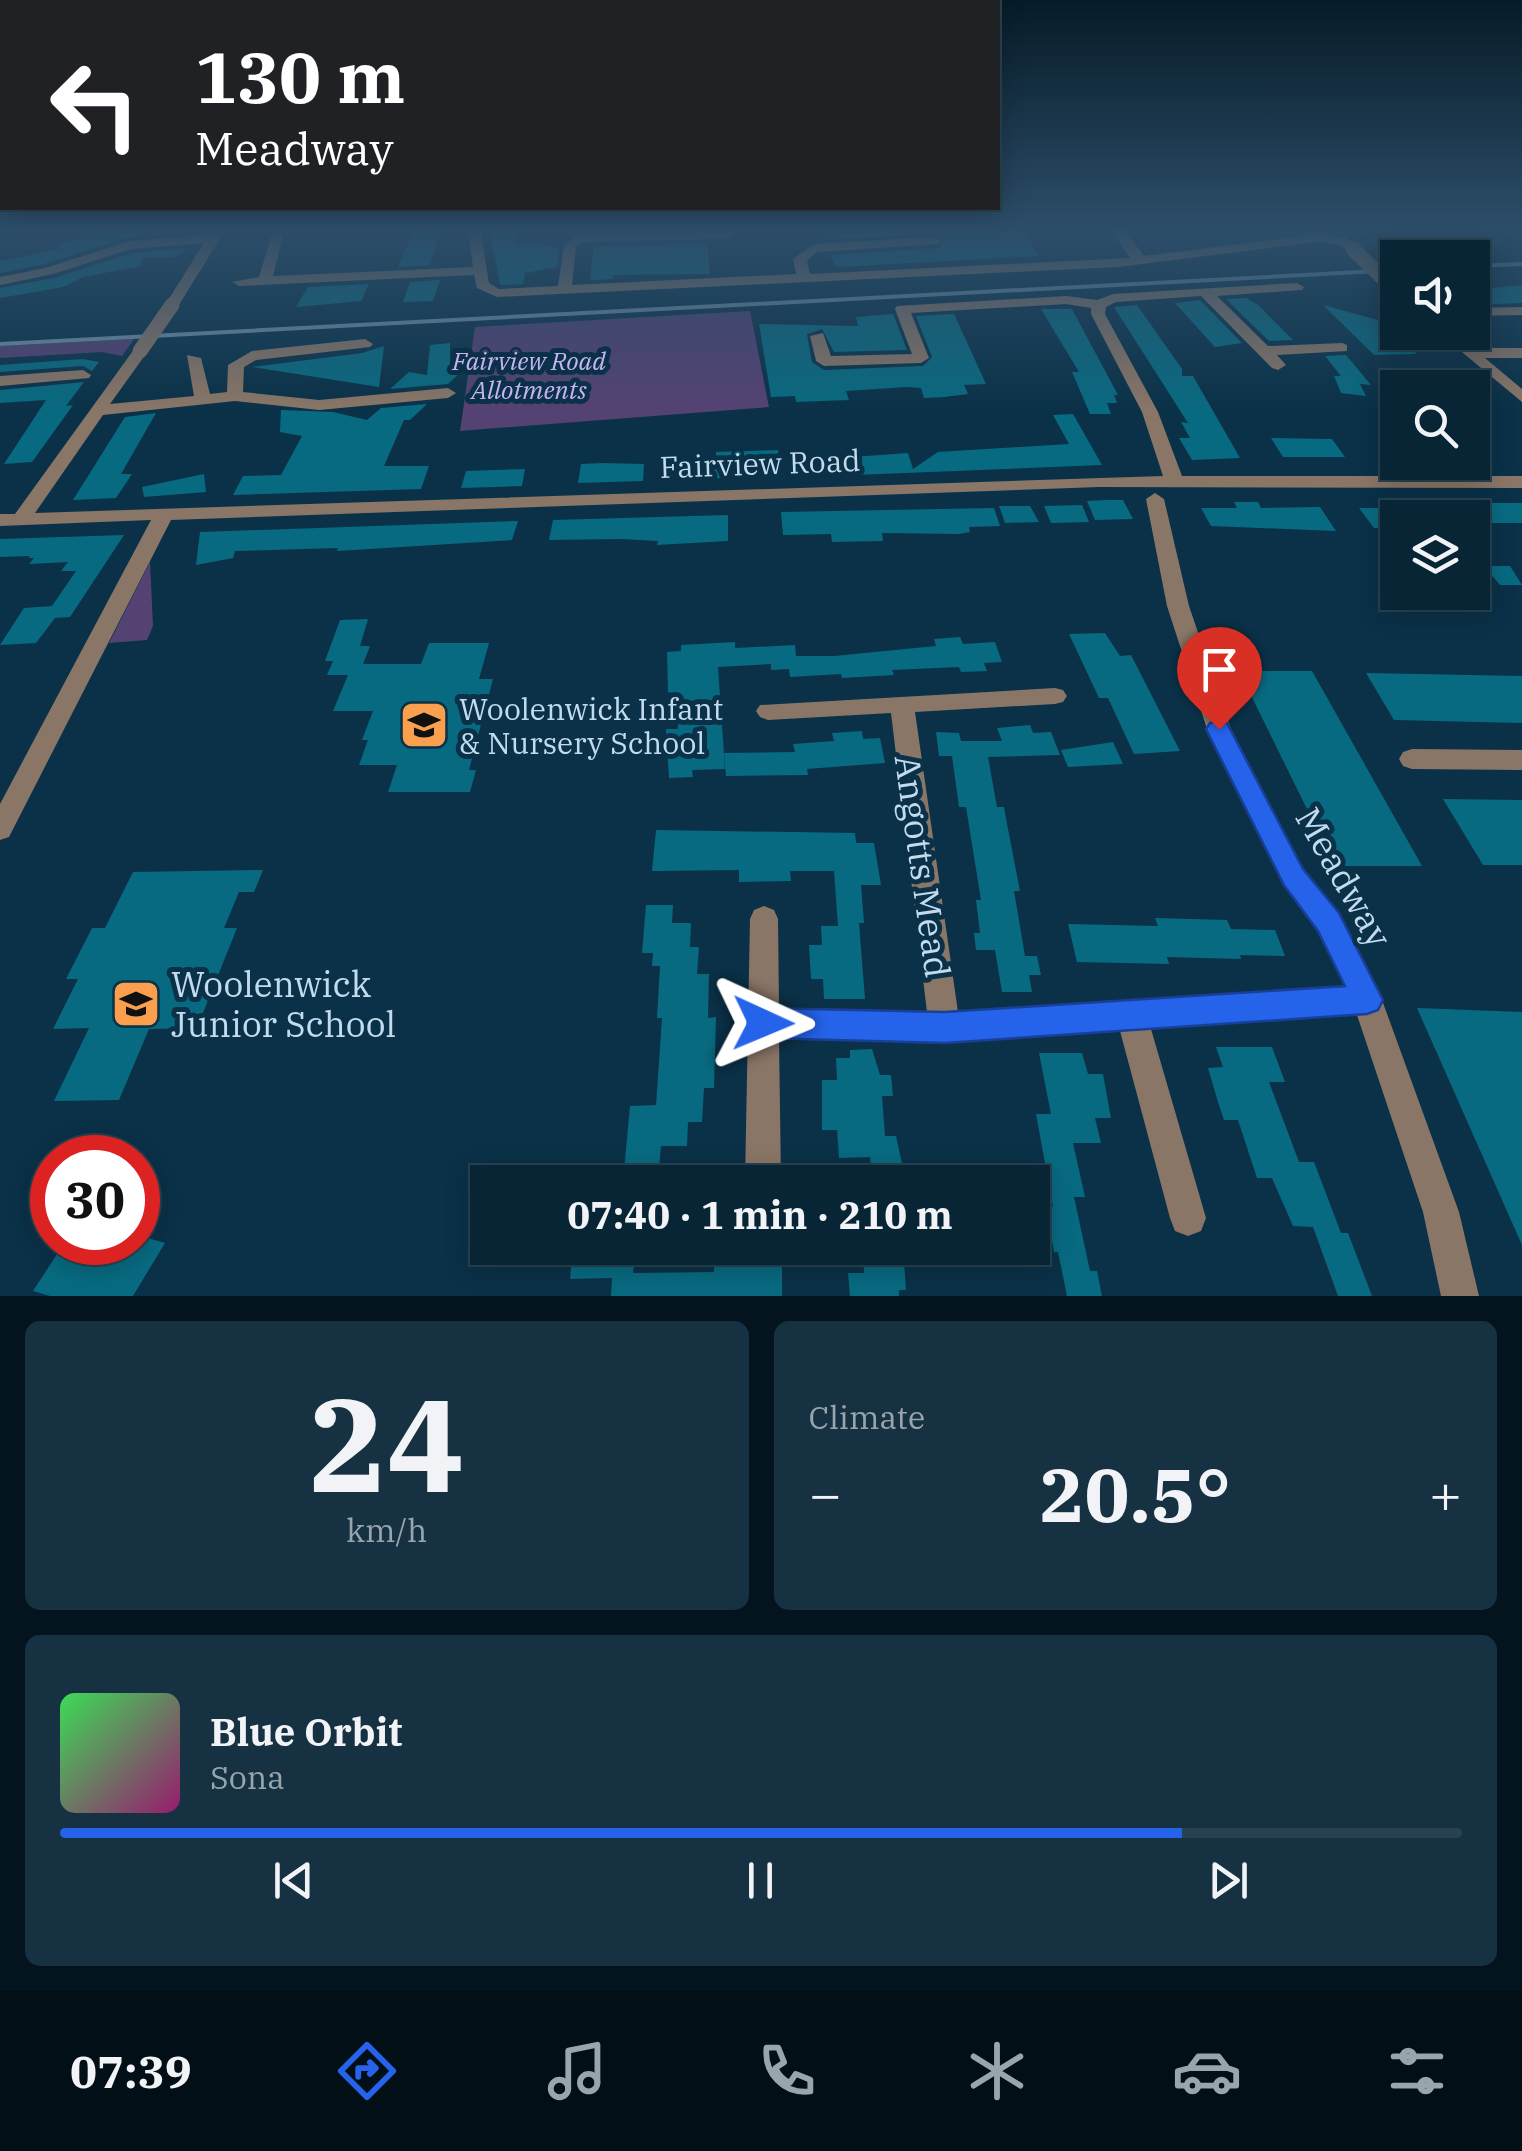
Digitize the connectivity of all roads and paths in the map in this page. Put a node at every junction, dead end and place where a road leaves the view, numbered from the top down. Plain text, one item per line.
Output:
1 (182, 289) edge
2 (487, 289) edge
3 (574, 289) edge
4 (1251, 289) edge
5 (564, 290) joint
6 (1205, 292) junction
7 (1099, 305) junction
8 (1522, 311) edge
9 (1490, 312) edge
10 (818, 336) dead end
11 (366, 344) dead end
12 (1342, 348) dead end
13 (1466, 350) edge
14 (1265, 352) junction
15 (1469, 353) junction
16 (1522, 354) edge
17 (192, 358) dead end
18 (1278, 365) dead end
19 (83, 376) dead end
20 (38, 378) junction
21 (0, 381) edge
22 (448, 393) dead end
23 (235, 396) junction
24 (1522, 396) edge
25 (203, 400) junction
26 (20, 402) dead end
27 (97, 410) junction
28 (1522, 482) edge
29 (1164, 490) junction
30 (164, 514) junction
31 (21, 519) junction
32 (0, 520) edge
33 (1055, 696) dead end
34 (902, 704) junction
35 (768, 711) dead end
36 (1412, 758) dead end
37 (1522, 760) edge
38 (0, 829) edge
39 (764, 919) dead end
40 (1367, 1000) junction
41 (1132, 1016) junction
42 (763, 1023) junction
43 (945, 1028) junction
44 (763, 1165) edge
45 (1188, 1218) dead end
46 (1460, 1296) edge

1 - 27 street, bridge
2 - 5 street
3 - 5 street
4 - 6 street
6 - 7 street
6 - 14 street
7 - 10 street
7 - 29 street, Meadway
8 - 9 street
11 - 23 street
12 - 14 street
13 - 15 street
14 - 18 street
15 - 16 street
15 - 24 street
17 - 25 street
19 - 20 street
20 - 21 street
20 - 26 street
22 - 23 street
23 - 25 street
25 - 27 street
27 - 31 street
28 - 29 street, Fairview Road
29 - 30 street, Fairview Road
29 - 40 street, Meadway
30 - 31 street, Fairview Road
30 - 38 street
31 - 32 street, Fairview Road
33 - 34 street
34 - 35 street
34 - 43 street, Angotts Mead
36 - 37 street
39 - 42 street
40 - 41 street
40 - 46 street, Meadway
41 - 43 street
41 - 45 street
42 - 43 street
42 - 44 street

